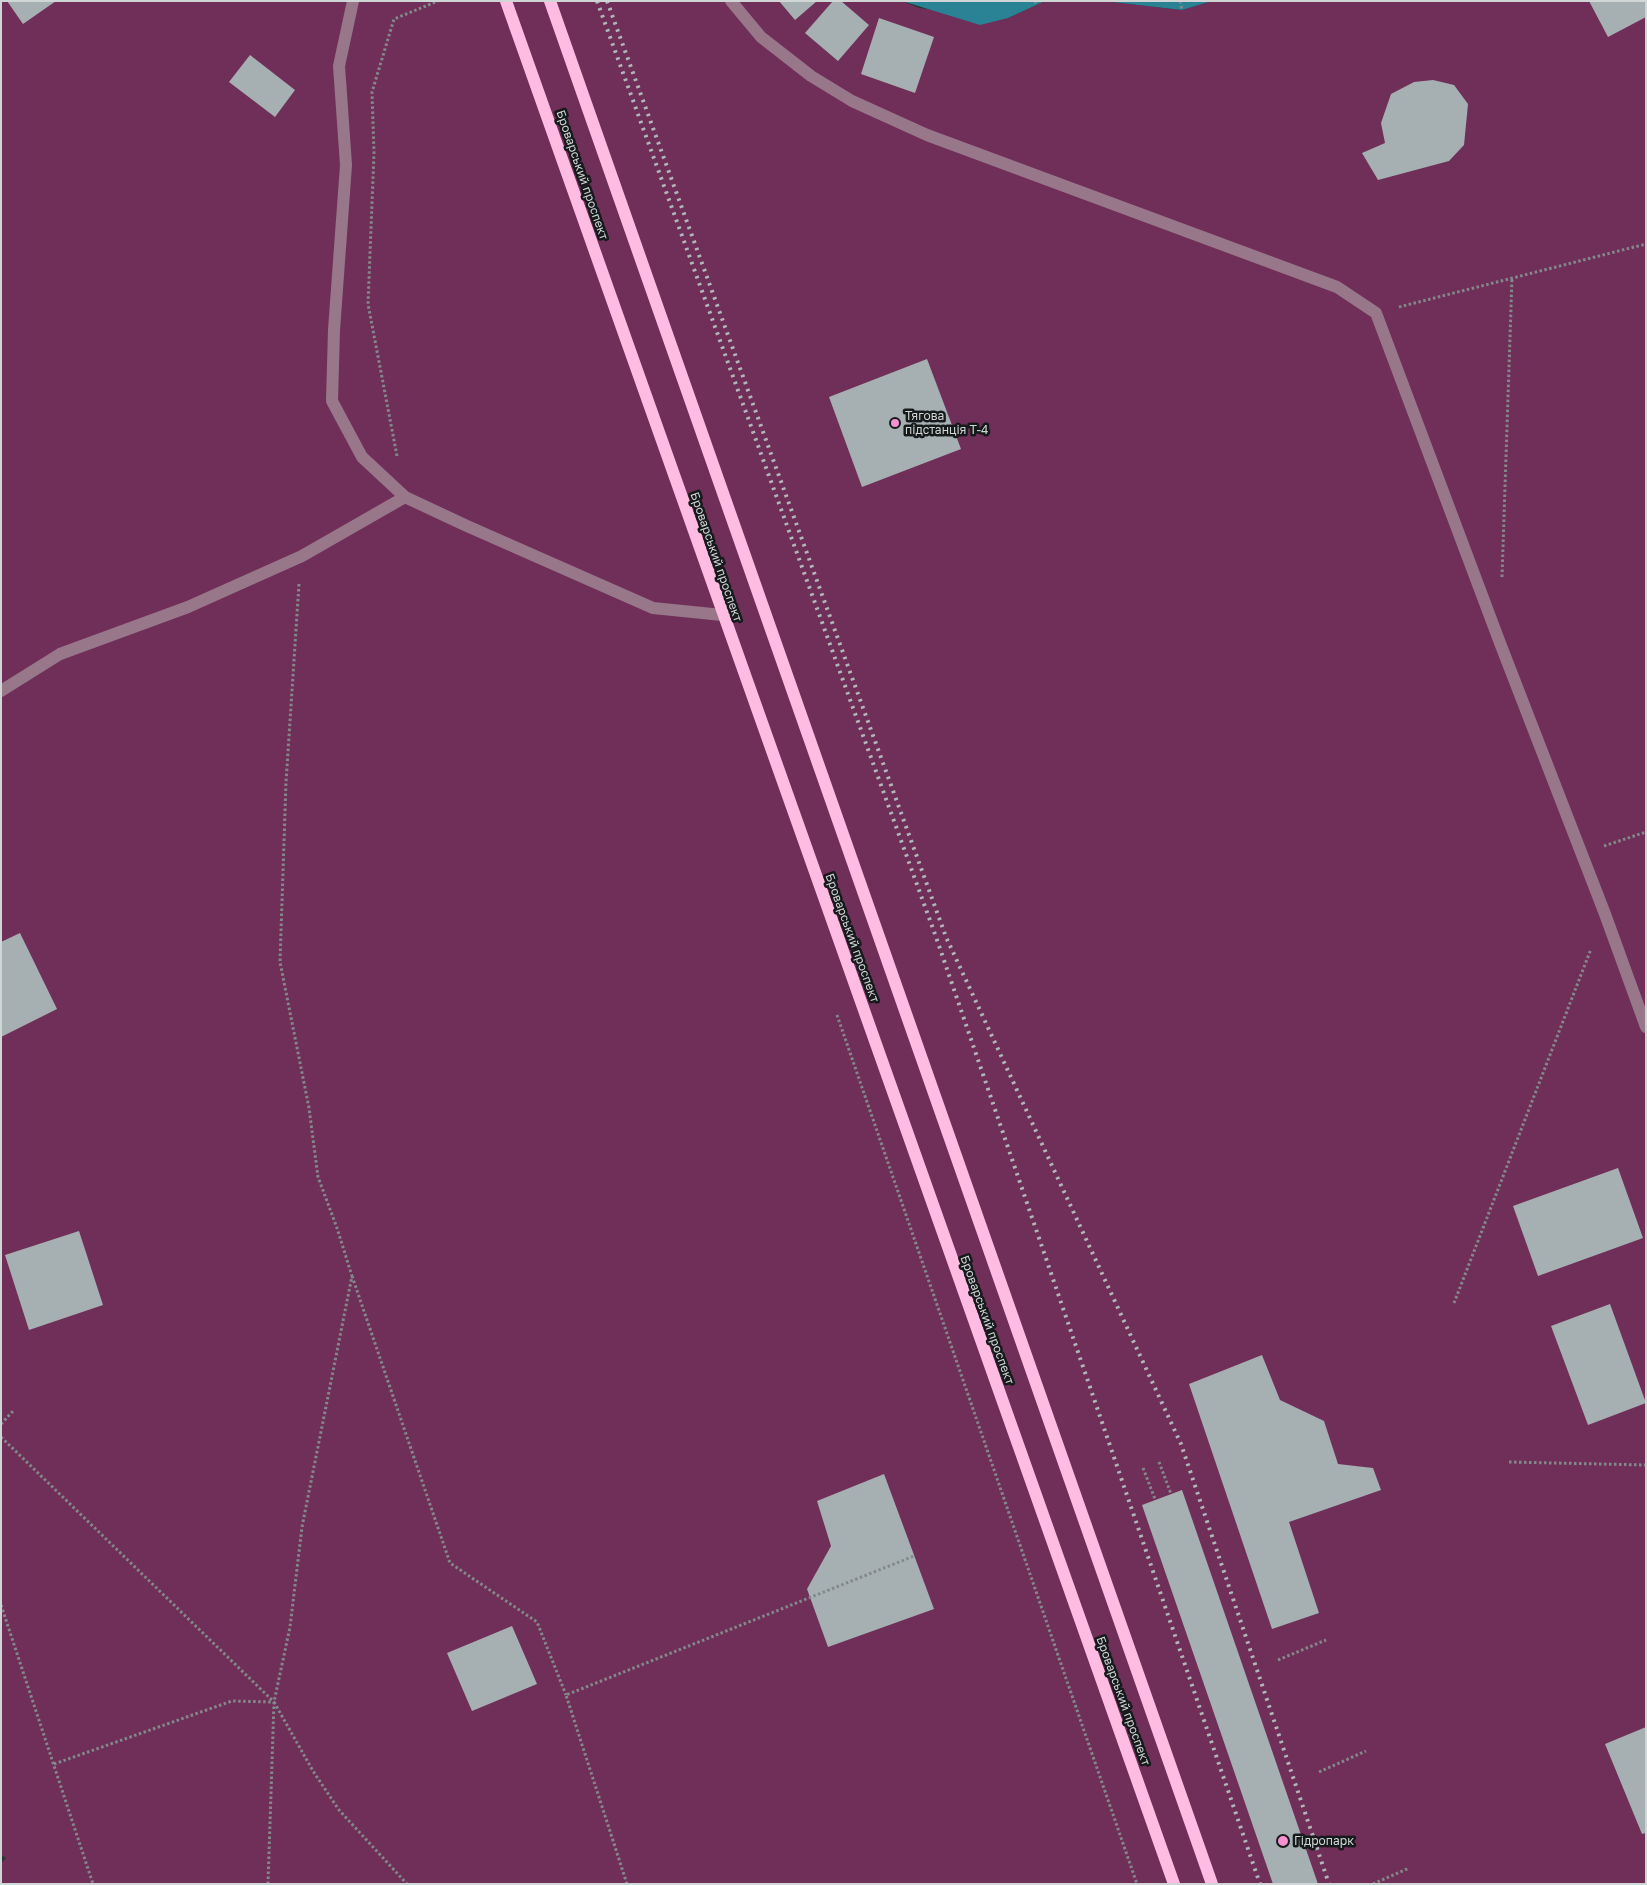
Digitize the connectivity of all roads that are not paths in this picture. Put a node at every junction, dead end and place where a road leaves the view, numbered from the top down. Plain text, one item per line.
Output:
1 (353, 1) edge
2 (506, 1) edge
3 (550, 1) edge
4 (731, 1) edge
5 (404, 497) junction
6 (722, 615) junction
7 (1, 691) edge
8 (1646, 1028) edge
9 (1174, 1884) edge
10 (1212, 1884) edge

1 - 5 lane
2 - 6 main road, Броварський проспект
3 - 10 main road, Броварський проспект
4 - 8 lane
5 - 6 lane
5 - 7 lane
6 - 9 main road, Броварський проспект

